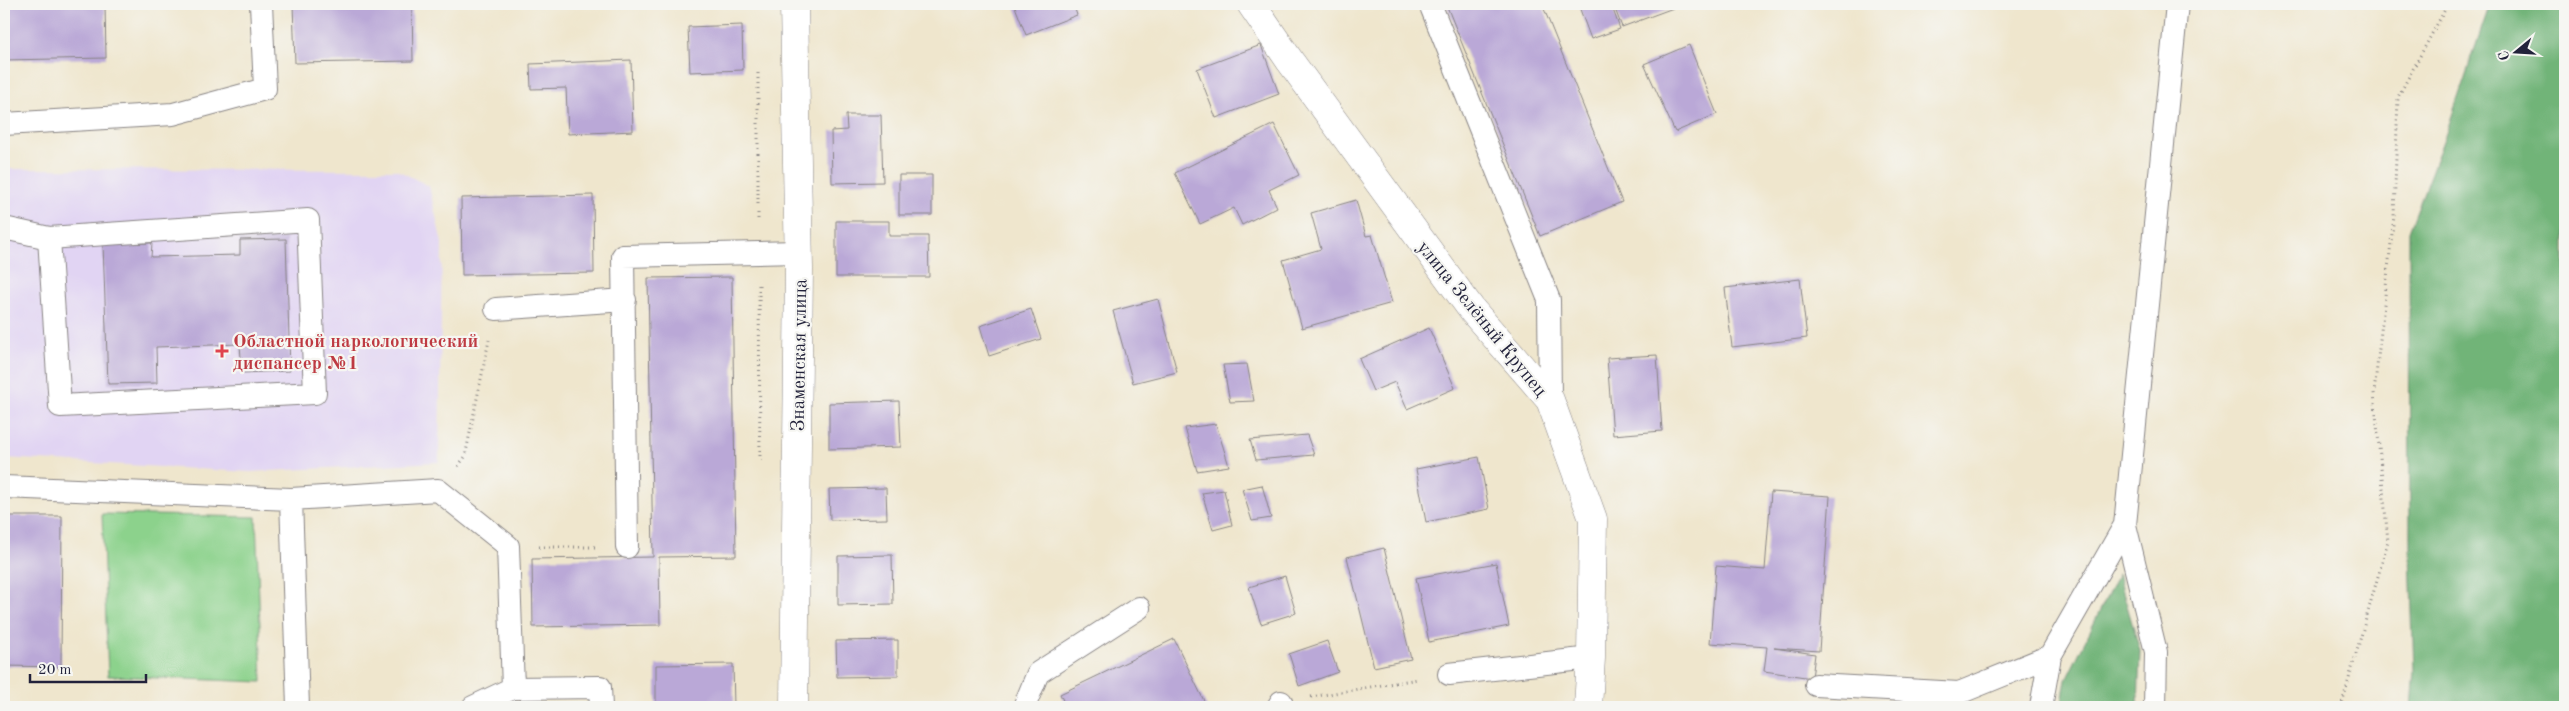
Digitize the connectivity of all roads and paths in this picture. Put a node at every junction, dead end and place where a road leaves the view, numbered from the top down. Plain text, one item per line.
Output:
1 (261, 4) edge
2 (794, 4) edge
3 (1251, 4) edge
4 (1430, 4) edge
5 (2177, 4) edge
6 (2448, 4) edge
7 (758, 64) dead end
8 (4, 124) edge
9 (4, 228) edge
10 (49, 238) junction
11 (798, 252) junction
12 (758, 253) junction
13 (625, 300) junction
14 (496, 310) joint
15 (1550, 400) junction
16 (760, 470) dead end
17 (4, 487) edge
18 (438, 490) junction
19 (291, 499) junction
20 (2126, 525) junction
21 (508, 546) junction
22 (627, 547) joint
23 (1139, 608) dead end
24 (2050, 656) junction
25 (1591, 658) junction
26 (1448, 674) joint
27 (1816, 684) dead end
28 (513, 688) junction
29 (1280, 705) edge
30 (298, 707) edge
31 (473, 707) edge
32 (601, 707) edge
33 (794, 707) edge
34 (1024, 707) edge
35 (1588, 707) edge
36 (2041, 707) edge
37 (2155, 707) edge
38 (2341, 707) edge

1 - 8 lane
2 - 11 street, Знаменская улица
3 - 15 street, улица Зелёный Крупец
4 - 15 lane
5 - 20 lane
6 - 38 path
7 - 12 path
9 - 10 lane
10 - 10 lane
11 - 12 lane
11 - 33 street, Знаменская улица
12 - 13 lane
12 - 16 path
13 - 14 lane
13 - 22 lane
14 - 18 path
15 - 25 street, улица Зелёный Крупец
17 - 19 lane
18 - 19 lane
18 - 21 lane
19 - 30 lane
20 - 24 lane
20 - 37 lane
21 - 22 path
21 - 28 lane
23 - 34 lane
24 - 27 lane
24 - 36 lane
25 - 26 lane
25 - 35 street, улица Зелёный Крупец
26 - 29 path
28 - 31 lane
28 - 32 lane

